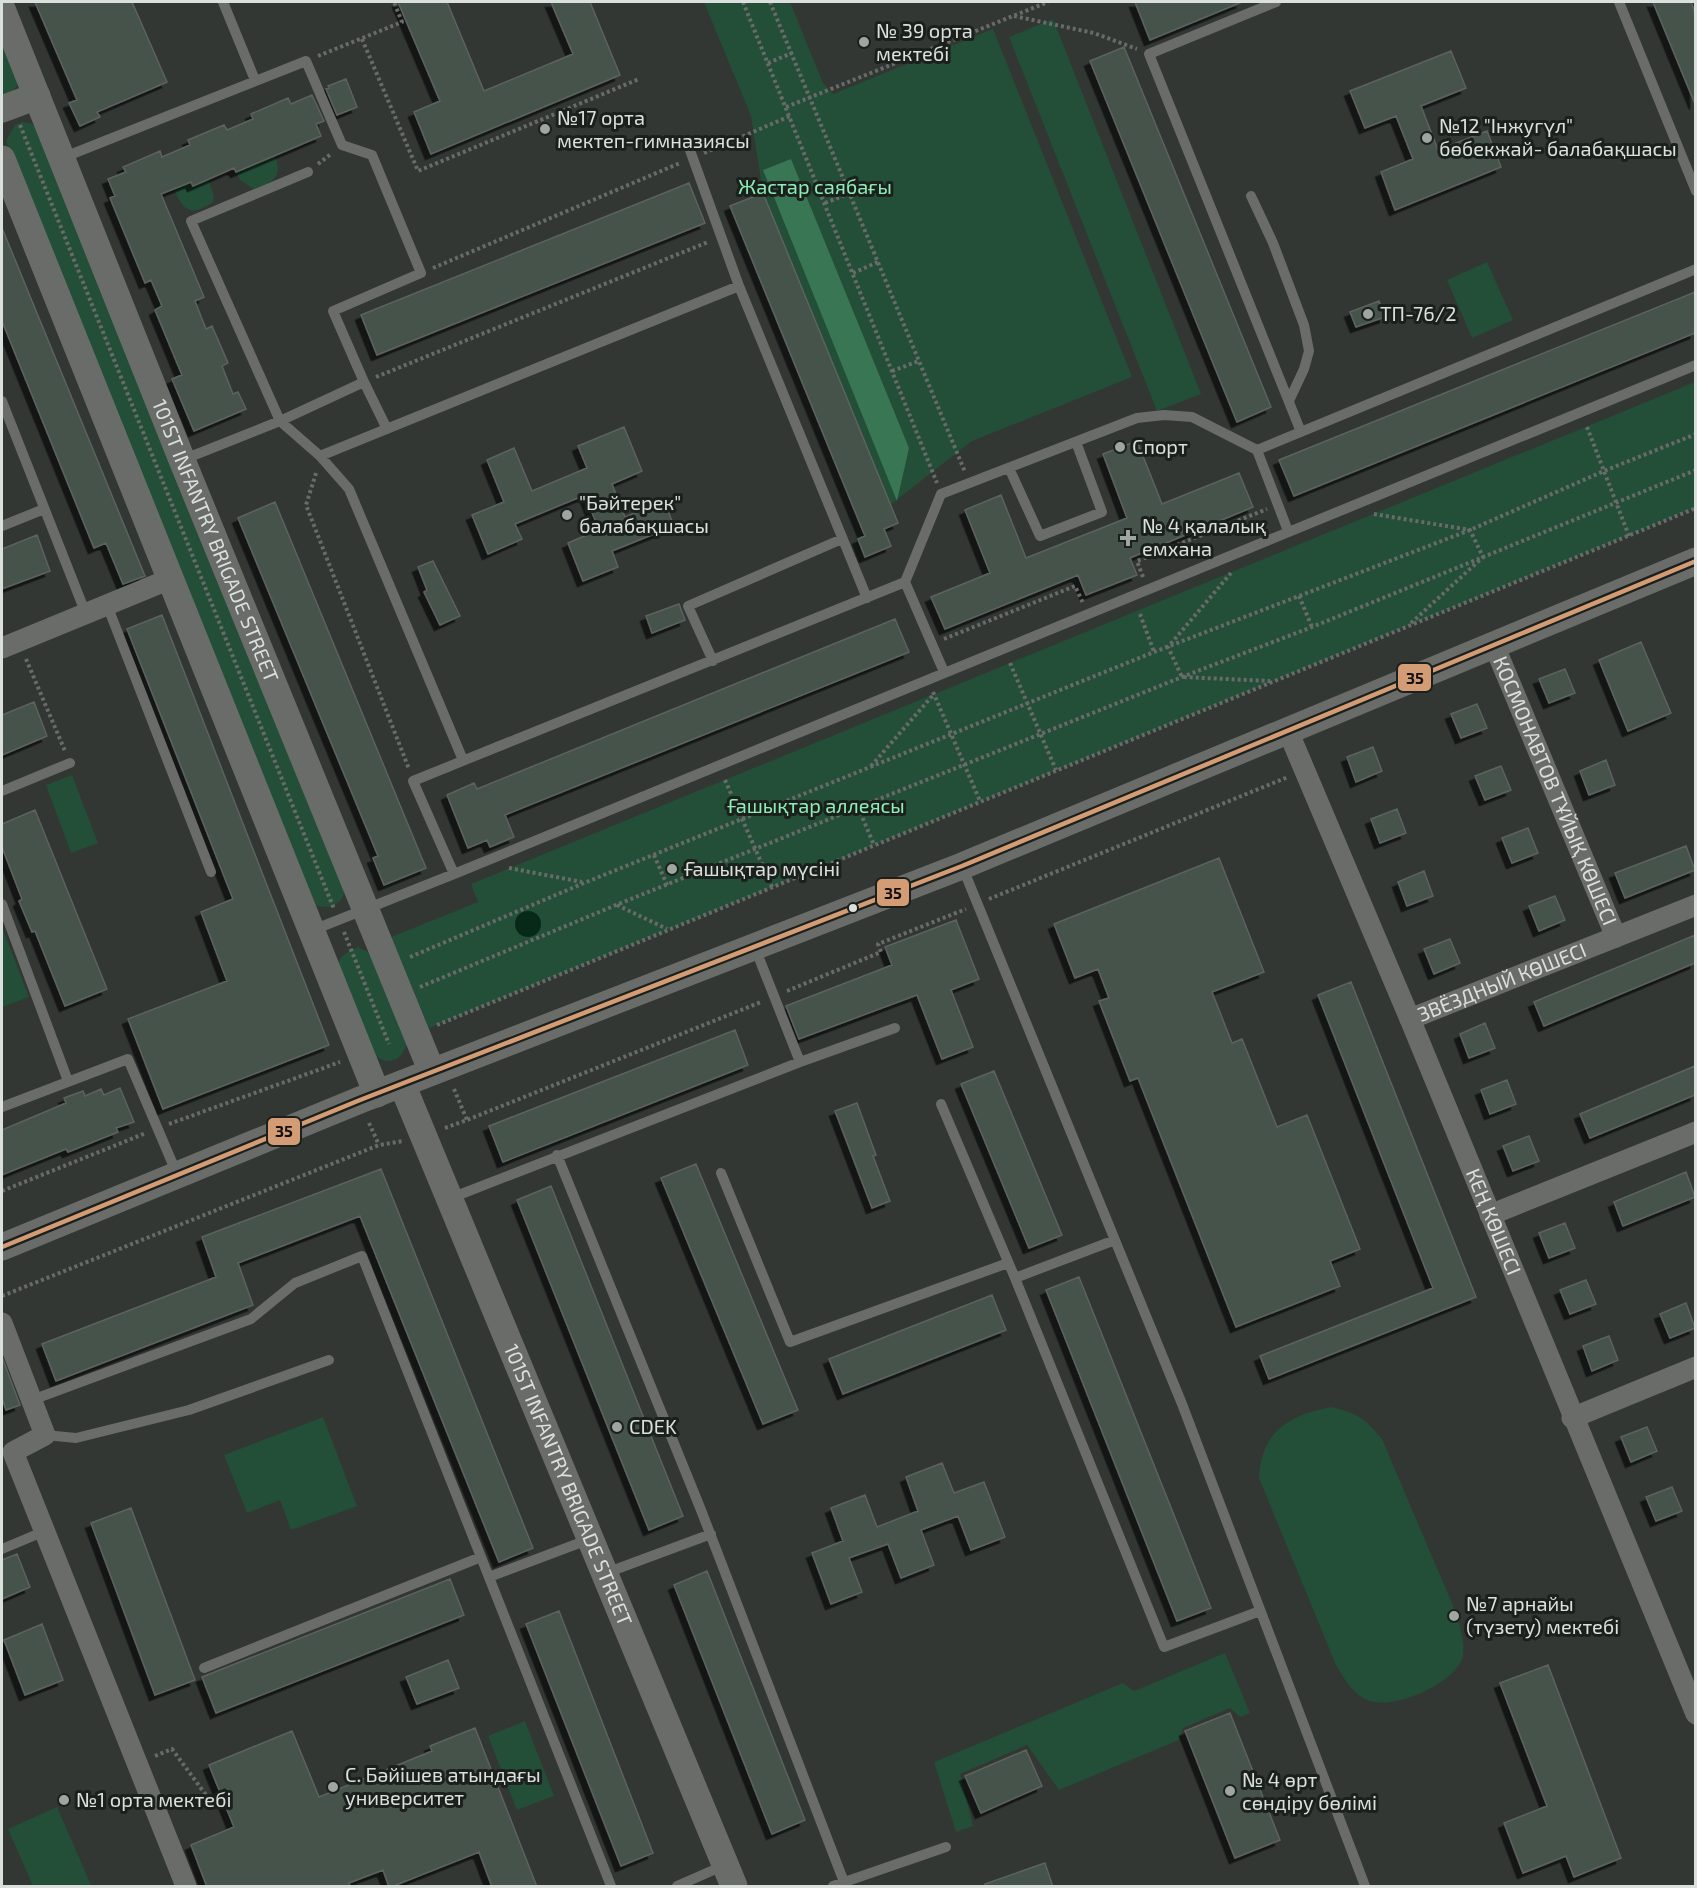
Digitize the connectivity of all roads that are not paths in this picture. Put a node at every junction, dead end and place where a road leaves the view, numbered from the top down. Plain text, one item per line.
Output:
1 (223, 2) edge
2 (1276, 2) edge
3 (1619, 2) edge
4 (2, 9) edge
5 (255, 80) junction
6 (37, 96) junction
7 (7, 107) edge
8 (687, 142) dead end
9 (2, 159) edge
10 (54, 164) junction
11 (308, 172) road end
12 (1695, 191) edge
13 (1251, 196) dead end
14 (1695, 269) edge
15 (739, 286) junction
16 (1695, 365) edge
17 (364, 382) junction
18 (2, 401) edge
19 (1289, 401) junction
20 (280, 421) junction
21 (387, 429) junction
22 (1302, 432) junction
23 (1076, 442) junction
24 (1257, 450) junction
25 (320, 456) junction
26 (182, 460) junction
27 (1009, 468) junction
28 (44, 509) junction
29 (2, 526) edge
30 (1288, 531) junction
31 (842, 539) junction
32 (1695, 561) edge
33 (170, 579) junction
34 (905, 582) junction
35 (867, 598) junction
36 (107, 605) junction
37 (86, 614) junction
38 (10, 644) edge
39 (1494, 645) junction
40 (712, 661) junction
41 (944, 672) junction
42 (1288, 731) junction
43 (463, 760) junction
44 (70, 763) road end
45 (2, 791) edge
46 (962, 867) junction
47 (211, 872) dead end
48 (454, 874) junction
49 (2, 904) edge
50 (1695, 906) edge
51 (365, 909) junction
52 (311, 930) junction
53 (1616, 937) junction
54 (754, 947) junction
55 (1410, 1019) junction
56 (895, 1028) dead end
57 (800, 1062) junction
58 (432, 1072) junction
59 (68, 1081) junction
60 (402, 1084) junction
61 (377, 1094) junction
62 (941, 1104) dead end
63 (2, 1107) edge
64 (1695, 1132) edge
65 (557, 1155) junction
66 (721, 1173) dead end
67 (177, 1175) junction
68 (450, 1198) junction
69 (1490, 1215) junction
70 (1115, 1240) junction
71 (2, 1247) edge
72 (1008, 1263) junction
73 (1015, 1278) junction
74 (2, 1323) edge
75 (329, 1360) dead end
76 (1695, 1367) edge
77 (32, 1400) junction
78 (1572, 1418) junction
79 (45, 1434) junction
80 (7, 1454) edge
81 (45, 1531) junction
82 (711, 1534) junction
83 (591, 1539) junction
84 (2, 1548) edge
85 (481, 1557) junction
86 (605, 1573) junction
87 (489, 1577) junction
88 (1260, 1611) junction
89 (204, 1668) dead end
90 (1695, 1713) edge
91 (946, 1846) dead end
92 (730, 1876) edge
93 (844, 1882) junction
94 (860, 1882) edge
95 (1365, 1886) edge
96 (186, 1887) edge
97 (611, 1887) edge
98 (676, 1887) edge
99 (833, 1887) edge

1 - 5 lane
2 - 19 lane
3 - 12 lane
4 - 6 street, 101ST INFANTRY BRIGADE STREET
5 - 10 lane
5 - 17 lane
6 - 7 street
6 - 10 street, 101ST INFANTRY BRIGADE STREET
8 - 15 lane
9 - 33 street
10 - 26 street, 101ST INFANTRY BRIGADE STREET
11 - 20 lane
13 - 19 lane
14 - 22 lane
15 - 21 lane
15 - 31 lane
16 - 30 lane
17 - 20 lane
17 - 21 lane
18 - 28 lane
19 - 22 lane
20 - 25 lane
20 - 26 lane
21 - 25 lane
22 - 24 lane
23 - 24 lane
23 - 27 lane
23 - 27 lane
24 - 30 lane
25 - 43 lane
26 - 51 street, 101ST INFANTRY BRIGADE STREET
27 - 34 lane
28 - 29 lane
28 - 37 lane
30 - 41 lane
31 - 35 lane
31 - 40 lane
32 - 39 street
33 - 36 street
33 - 52 street
34 - 35 lane
34 - 41 lane
35 - 40 lane
36 - 37 street
36 - 47 lane
37 - 38 street
39 - 42 street
39 - 53 street, КОСМОНАВТОВ ТҰЙЫҚ КӨШЕСІ
40 - 43 lane
41 - 48 lane
42 - 46 street
42 - 55 street, КЕҢ КӨШЕСІ
43 - 48 lane
44 - 45 lane
46 - 54 street
46 - 70 lane
48 - 51 lane
49 - 59 lane
50 - 53 street, ЗВЁЗДНЫЙ КӨШЕСІ
51 - 52 lane
51 - 58 street, 101ST INFANTRY BRIGADE STREET
52 - 61 street
53 - 55 street, ЗВЁЗДНЫЙ КӨШЕСІ
54 - 57 lane
54 - 58 street
55 - 69 street, КЕҢ КӨШЕСІ
56 - 57 lane
57 - 65 lane
58 - 60 street
59 - 63 lane
59 - 67 lane
60 - 61 street
60 - 68 street, 101ST INFANTRY BRIGADE STREET
61 - 67 street
62 - 72 lane
64 - 69 street
65 - 68 lane
65 - 82 lane
66 - 72 lane
67 - 71 street
68 - 83 street, 101ST INFANTRY BRIGADE STREET
69 - 78 street, КЕҢ КӨШЕСІ
70 - 73 lane
70 - 88 lane
72 - 73 lane
73 - 88 lane
74 - 77 street
75 - 79 lane
76 - 78 street
77 - 79 street
77 - 85 lane
78 - 90 street, КЕҢ КӨШЕСІ
79 - 80 street
80 - 81 street
81 - 84 lane
81 - 96 street
82 - 86 lane
82 - 93 lane
83 - 86 street, 101ST INFANTRY BRIGADE STREET
83 - 87 lane
85 - 87 lane
85 - 89 lane
86 - 92 street, 101ST INFANTRY BRIGADE STREET
87 - 97 lane
88 - 95 lane
91 - 94 lane
92 - 98 lane
93 - 94 lane
93 - 99 lane

